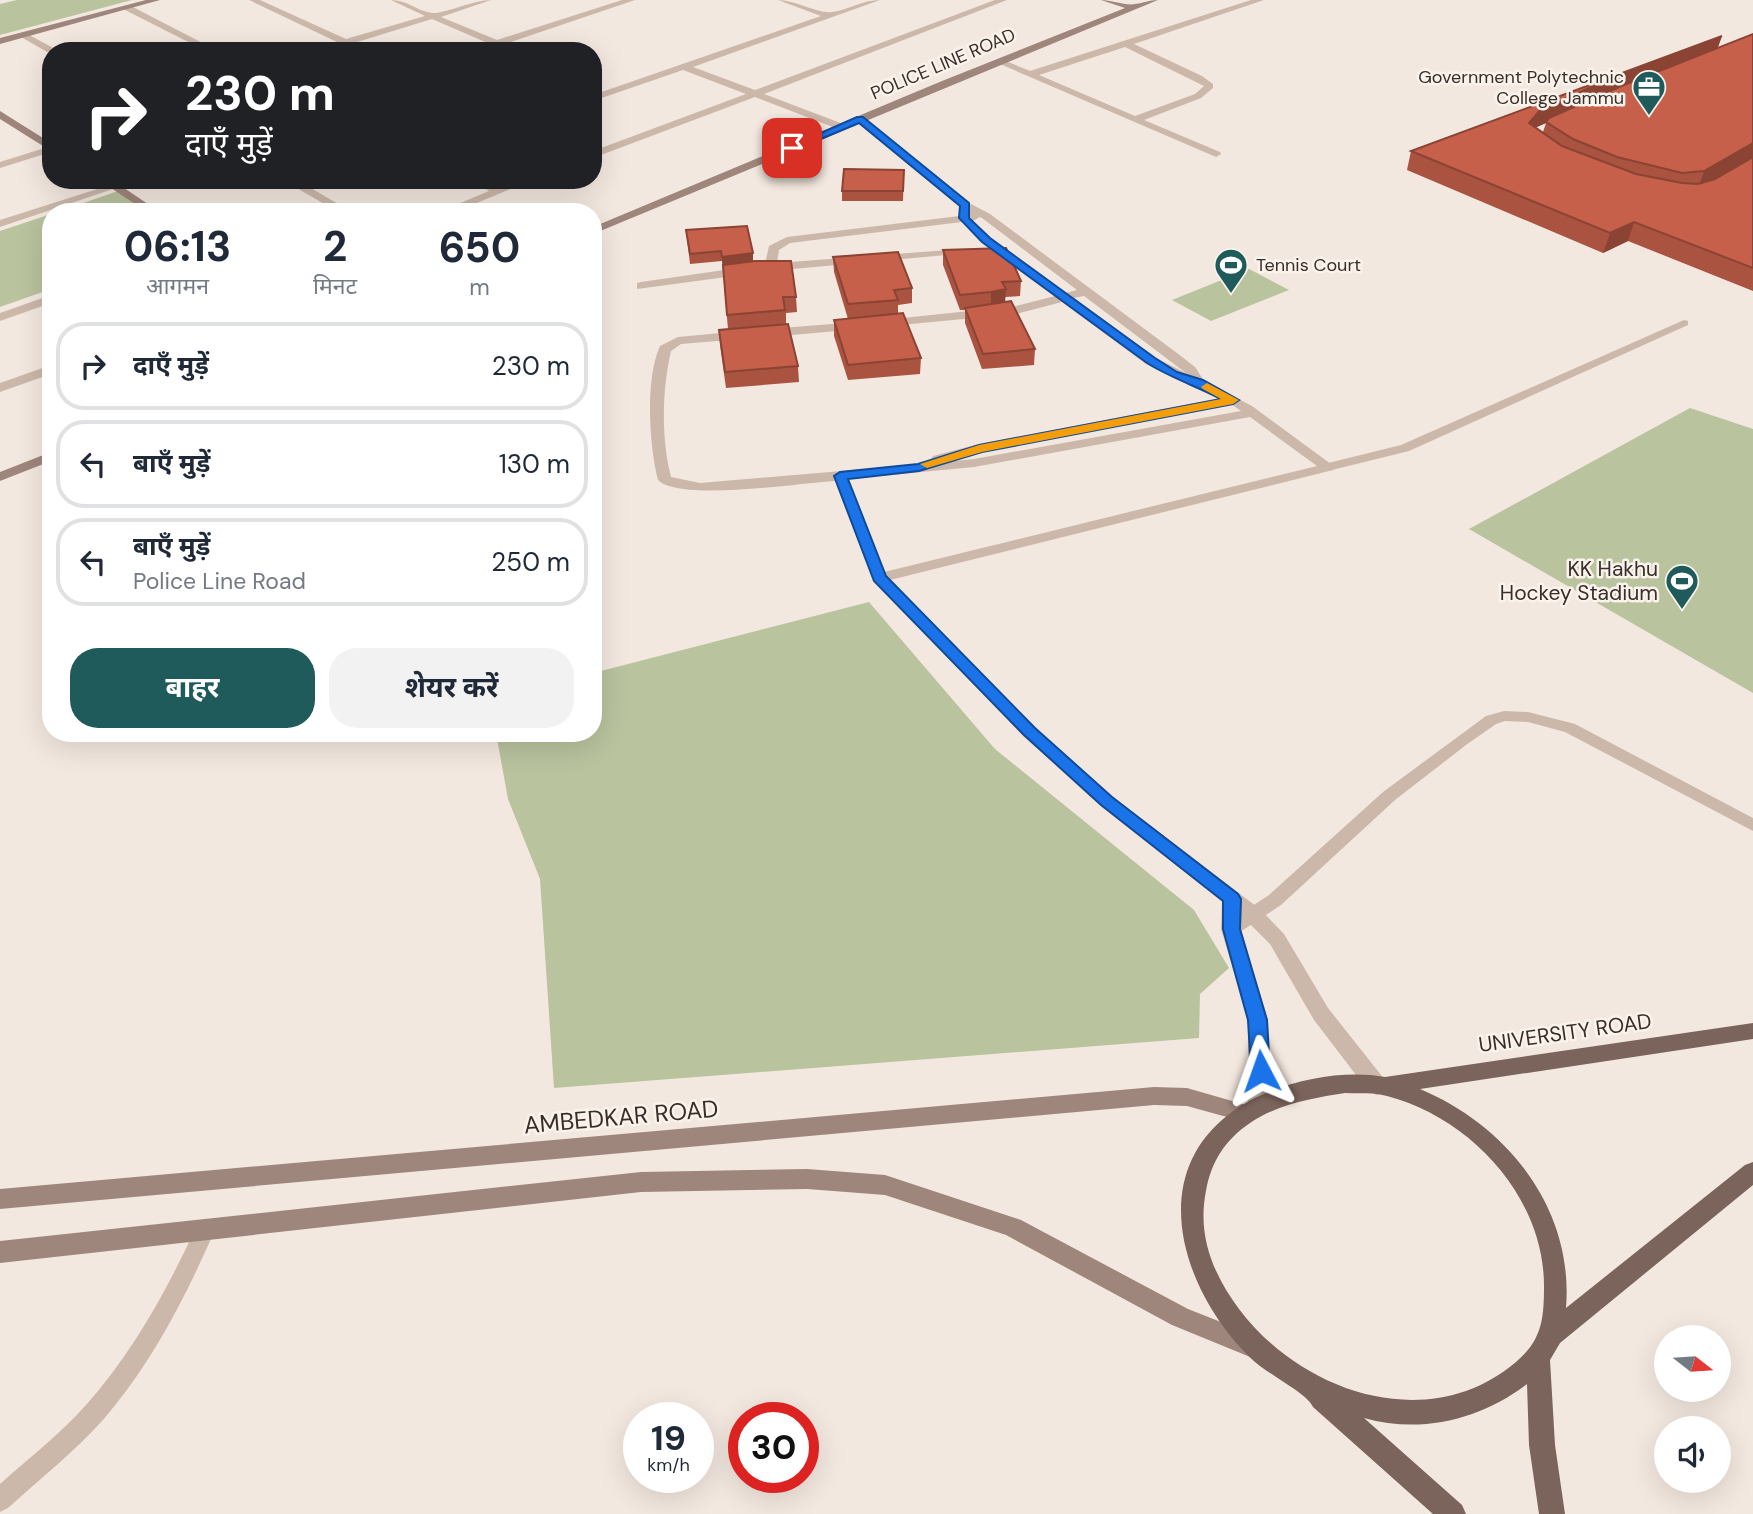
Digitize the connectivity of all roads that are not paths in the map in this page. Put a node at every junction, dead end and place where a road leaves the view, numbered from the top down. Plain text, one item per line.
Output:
1 (156, 0) edge
2 (253, 0) edge
3 (395, 0) edge
4 (487, 0) edge
5 (631, 0) edge
6 (782, 0) edge
7 (876, 0) edge
8 (1003, 0) edge
9 (1105, 0) edge
10 (1154, 0) edge
11 (1260, 0) edge
12 (128, 8) junction
13 (1134, 8) junction
14 (433, 16) junction
15 (829, 16) junction
16 (24, 36) junction
17 (0, 41) edge
18 (196, 42) edge
19 (345, 42) joint
20 (495, 42) edge
21 (500, 42) edge
22 (1125, 43) junction
23 (42, 46) edge
24 (998, 61) junction
25 (682, 66) junction
26 (1029, 75) junction
27 (602, 88) edge
28 (611, 92) junction
29 (754, 94) junction
30 (602, 95) edge
31 (2, 117) edge
32 (860, 119) junction
33 (1134, 120) junction
34 (842, 127) junction
35 (42, 142) edge
36 (42, 151) edge
37 (602, 152) edge
38 (1216, 154) dead end
39 (0, 165) edge
40 (93, 189) edge
41 (119, 189) edge
42 (305, 189) edge
43 (494, 189) edge
44 (503, 189) edge
45 (498, 191) junction
46 (56, 203) edge
47 (141, 203) edge
48 (330, 203) edge
49 (467, 203) edge
50 (42, 208) edge
51 (965, 212) junction
52 (0, 224) edge
53 (602, 227) edge
54 (957, 251) edge
55 (771, 267) junction
56 (640, 286) dead end
57 (1084, 292) junction
58 (1065, 298) junction
59 (42, 302) edge
60 (0, 317) edge
61 (1684, 323) dead end
62 (42, 372) edge
63 (1198, 382) junction
64 (0, 388) edge
65 (1233, 400) junction
66 (1251, 413) junction
67 (42, 460) edge
68 (919, 467) junction
69 (1328, 467) junction
70 (840, 476) junction
71 (0, 477) edge
72 (879, 578) junction
73 (1753, 825) edge
74 (1232, 899) junction
75 (1254, 915) junction
76 (1231, 929) junction
77 (1753, 1031) edge
78 (1381, 1086) junction
79 (1252, 1109) junction
80 (1753, 1172) edge
81 (0, 1199) edge
82 (205, 1230) junction
83 (0, 1252) edge
84 (1551, 1335) junction
85 (1255, 1347) junction
86 (1538, 1357) junction
87 (1306, 1385) junction
88 (0, 1500) edge
89 (1452, 1514) edge
90 (1552, 1514) edge

1 - 12 main road
2 - 19 street
3 - 14 street
4 - 14 street
5 - 21 street
6 - 15 street
7 - 15 street
8 - 29 street
9 - 13 main road
10 - 13 main road, POLICE LINE ROAD
11 - 22 street
12 - 16 main road
12 - 18 street
13 - 24 main road, POLICE LINE ROAD
14 - 19 street
14 - 20 street
15 - 25 street
16 - 17 main road
16 - 23 street
22 - 26 street
22 - 33 street
24 - 26 street
24 - 32 main road, POLICE LINE ROAD
25 - 28 street
25 - 29 street
26 - 33 street
27 - 28 street
28 - 30 street
29 - 34 street
29 - 37 street
31 - 35 main road
32 - 34 main road, POLICE LINE ROAD
32 - 51 street
33 - 38 street
34 - 53 main road, POLICE LINE ROAD
36 - 39 street
40 - 46 street
41 - 47 main road
42 - 48 street
43 - 45 street
44 - 45 street
45 - 49 street
50 - 52 street
51 - 55 street
51 - 57 street
51 - 58 street
54 - 55 street
55 - 56 street
57 - 58 street
57 - 63 street
58 - 63 street
58 - 70 street
59 - 60 street
61 - 69 lane
62 - 64 street
63 - 65 street
65 - 66 street
65 - 68 street
66 - 68 street
66 - 69 street
67 - 71 main road
68 - 70 street
69 - 72 street
70 - 72 street
72 - 74 street
73 - 75 lane
74 - 75 street
74 - 76 street
75 - 76 lane
75 - 78 street
76 - 79 street
77 - 78 main road, UNIVERSITY ROAD
78 - 79 main road
78 - 84 main road
79 - 81 main road, AMBEDKAR ROAD
79 - 85 main road
80 - 84 main road
82 - 83 main road
82 - 85 main road
82 - 88 lane
84 - 86 main road
85 - 87 main road
86 - 87 main road
86 - 90 main road
87 - 89 main road

